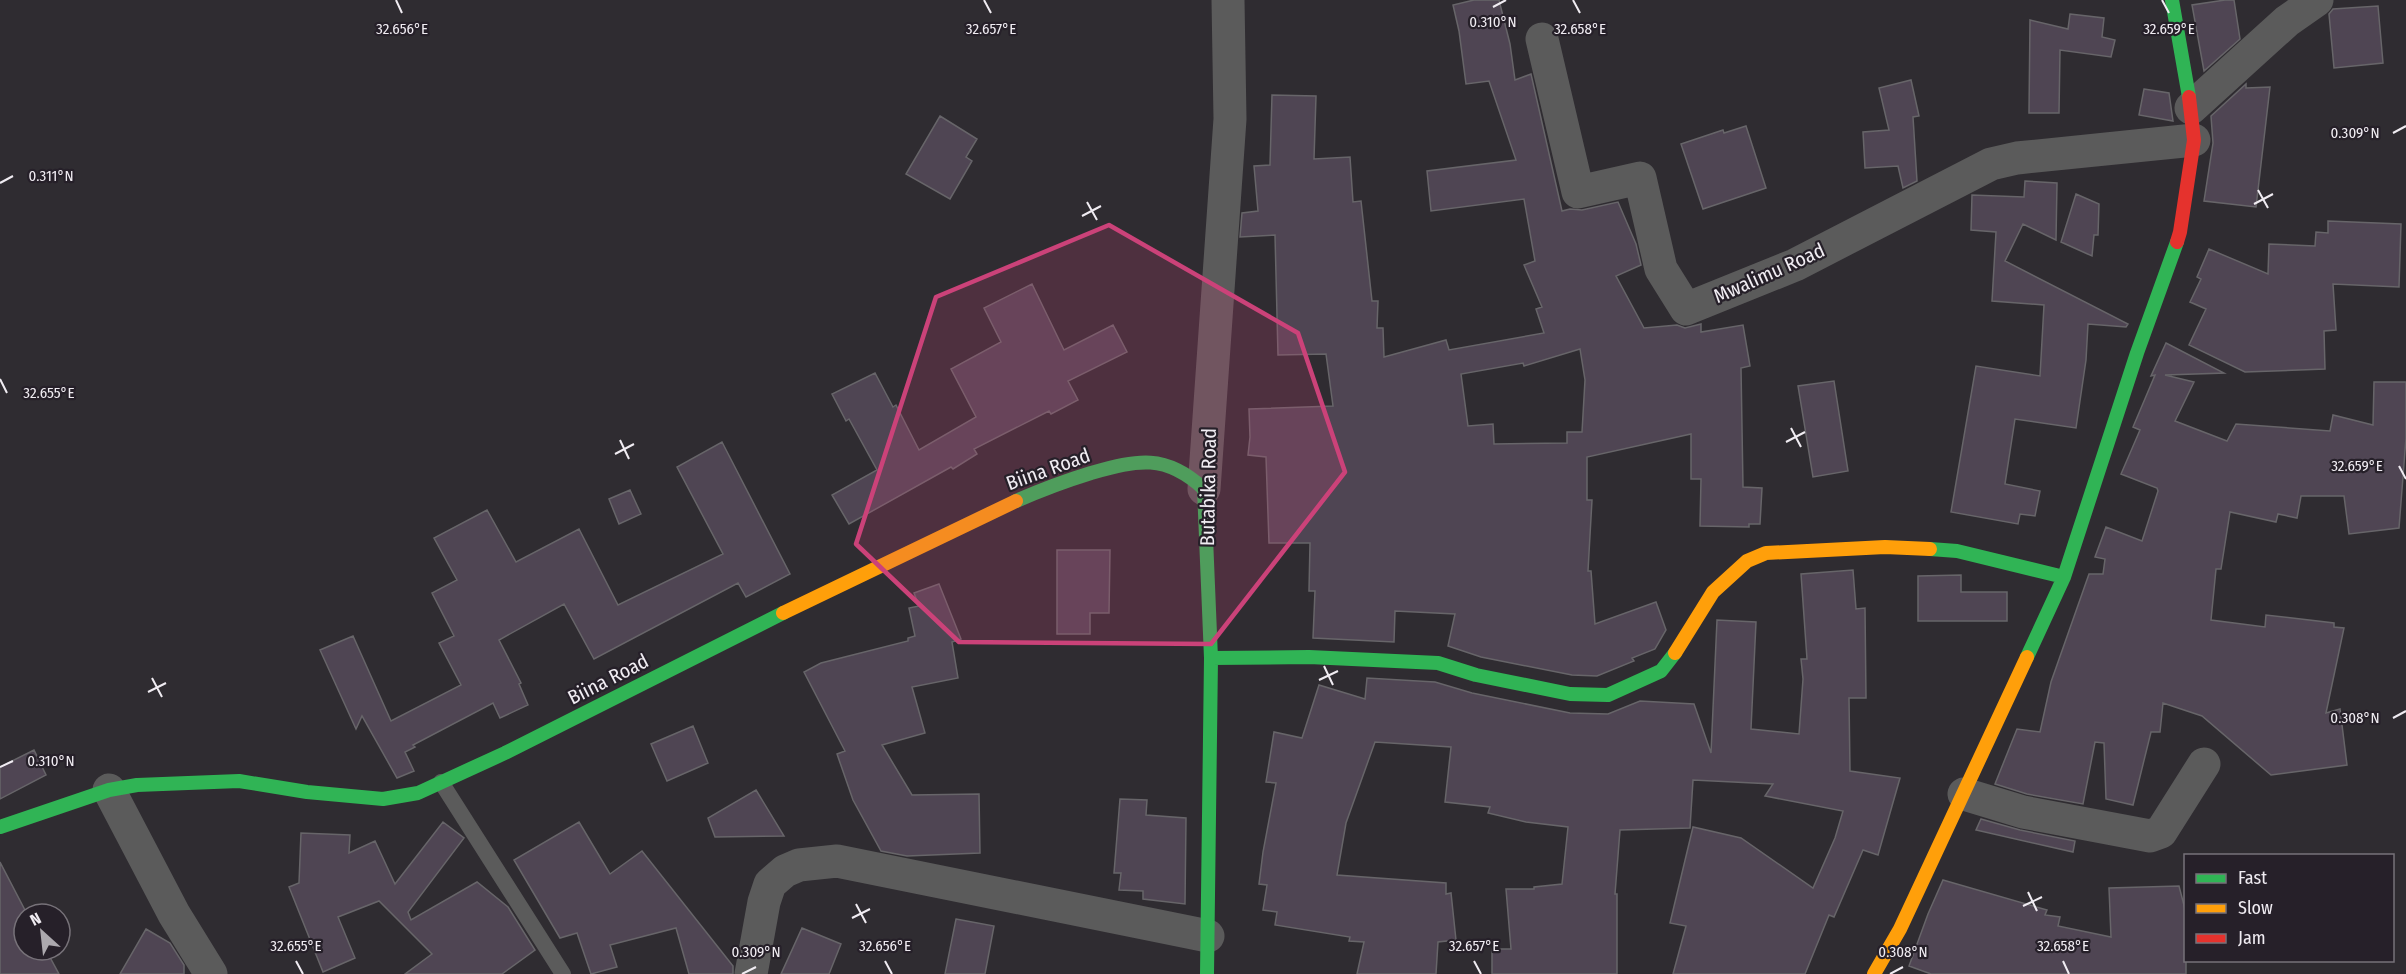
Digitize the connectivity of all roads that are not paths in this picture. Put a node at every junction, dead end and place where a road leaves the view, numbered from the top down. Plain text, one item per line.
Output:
1 (1228, 0) edge
2 (2172, 0) edge
3 (2317, 0) edge
4 (1542, 39) dead end
5 (2191, 108) junction
6 (2194, 140) junction
7 (1204, 489) junction
8 (2064, 577) junction
9 (1211, 658) junction
10 (2204, 764) dead end
11 (441, 782) junction
12 (109, 790) junction
13 (1964, 794) junction
14 (0, 826) edge
15 (1208, 936) junction
16 (211, 974) edge
17 (563, 974) edge
18 (751, 974) edge
19 (1207, 974) edge
20 (1874, 974) edge

1 - 7 street, Butabika Road
2 - 5 street
3 - 5 street
4 - 6 street, Mwalimu Road
5 - 6 street
6 - 8 street
7 - 9 street, Butabika Road
7 - 11 street, Biina Road
8 - 9 street
8 - 13 street
9 - 15 street, Butabika Road
10 - 13 street
11 - 12 street, Biina Road
11 - 17 lane
12 - 14 street, Biina Road
12 - 16 street
13 - 20 street
15 - 18 street
15 - 19 street, Butabika Road

